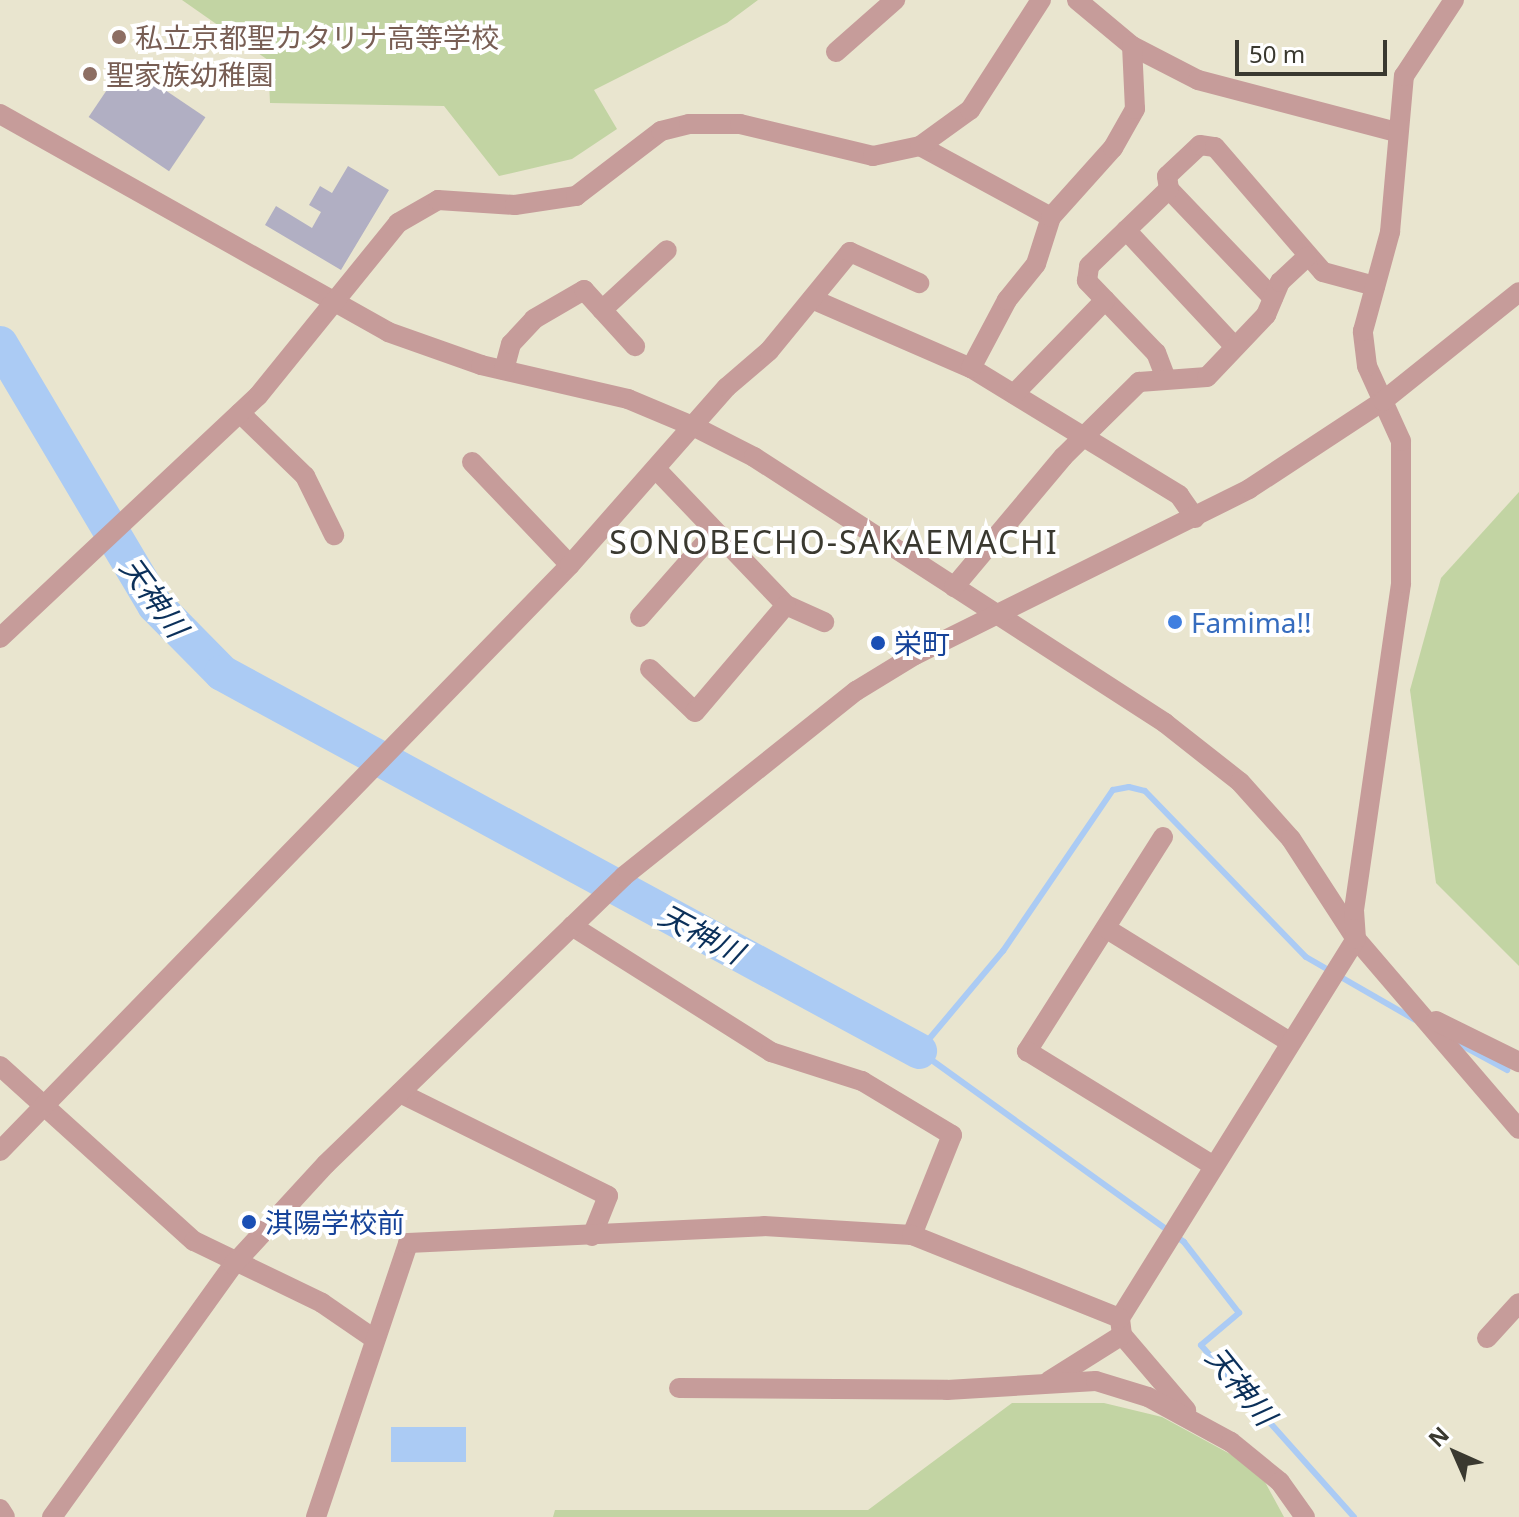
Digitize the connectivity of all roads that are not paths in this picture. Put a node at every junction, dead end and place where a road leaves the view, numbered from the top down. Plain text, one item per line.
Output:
1 (895, 0) edge
2 (1041, 0) edge
3 (1077, 0) edge
4 (1454, 0) edge
5 (1132, 46) junction
6 (836, 52) dead end
7 (0, 114) edge
8 (1396, 132) junction
9 (920, 146) junction
10 (1169, 189) junction
11 (1051, 217) junction
12 (1126, 230) junction
13 (667, 250) dead end
14 (1307, 257) junction
15 (919, 283) dead end
16 (1375, 286) junction
17 (1519, 292) edge
18 (1273, 298) junction
19 (812, 299) junction
20 (1105, 300) junction
21 (335, 306) junction
22 (602, 310) junction
23 (635, 346) dead end
24 (1235, 347) junction
25 (971, 368) junction
26 (504, 370) junction
27 (1165, 376) junction
28 (1014, 394) junction
29 (1383, 401) junction
30 (240, 413) junction
31 (695, 427) junction
32 (1085, 436) junction
33 (472, 462) dead end
34 (656, 469) junction
35 (1195, 518) junction
36 (714, 533) junction
37 (334, 535) dead end
38 (570, 565) junction
39 (954, 587) junction
40 (786, 605) junction
41 (995, 614) junction
42 (640, 617) dead end
43 (824, 622) dead end
44 (0, 638) edge
45 (650, 669) dead end
46 (1163, 837) dead end
47 (572, 926) junction
48 (1107, 929) junction
49 (1356, 939) junction
50 (1429, 1017) junction
51 (1288, 1041) junction
52 (1519, 1062) edge
53 (0, 1066) edge
54 (400, 1093) junction
55 (44, 1109) junction
56 (1519, 1129) edge
57 (0, 1151) edge
58 (1212, 1165) junction
59 (912, 1235) junction
60 (592, 1236) junction
61 (233, 1265) junction
62 (1519, 1303) edge
63 (1121, 1326) junction
64 (373, 1338) junction
65 (1487, 1338) dead end
66 (1049, 1381) junction
67 (679, 1388) dead end
68 (1194, 1418) junction
69 (0, 1509) edge
70 (5, 1517) edge
71 (52, 1517) edge
72 (316, 1517) edge
73 (1305, 1517) edge

1 - 6 street
2 - 9 street
3 - 5 street
4 - 8 street
5 - 8 street
5 - 11 street
7 - 21 street
8 - 16 street
9 - 11 street
9 - 21 street
10 - 12 street
10 - 14 street
10 - 18 street
11 - 25 street
12 - 20 street
12 - 24 street
13 - 22 street
14 - 16 street
14 - 18 street
15 - 19 street
16 - 29 street
17 - 29 street
18 - 24 street
19 - 25 street
19 - 31 street
20 - 27 street
20 - 28 street
21 - 26 street
21 - 30 street
22 - 23 street
22 - 26 street
24 - 27 street
25 - 28 street
26 - 31 street
27 - 32 street
28 - 32 street
29 - 35 street
29 - 49 street
30 - 37 street
30 - 44 street
31 - 34 street
31 - 39 street
32 - 35 street
32 - 39 street
33 - 38 street
34 - 36 street
34 - 38 street
35 - 41 street
36 - 40 street
36 - 42 street
38 - 55 street
39 - 41 street
40 - 43 street
40 - 45 street
41 - 47 street
41 - 49 street
46 - 48 street
47 - 54 street
47 - 59 street
48 - 51 street
48 - 58 street
49 - 50 street
49 - 51 street
50 - 52 street
50 - 56 street
51 - 58 street
53 - 55 street
54 - 60 street
54 - 61 street
55 - 57 street
55 - 61 street
58 - 63 street
59 - 60 street
59 - 63 street
60 - 64 street
61 - 64 street
61 - 71 street
62 - 65 street
63 - 66 street
63 - 68 street
64 - 72 street
66 - 67 street
66 - 68 street
68 - 73 street
69 - 70 street

